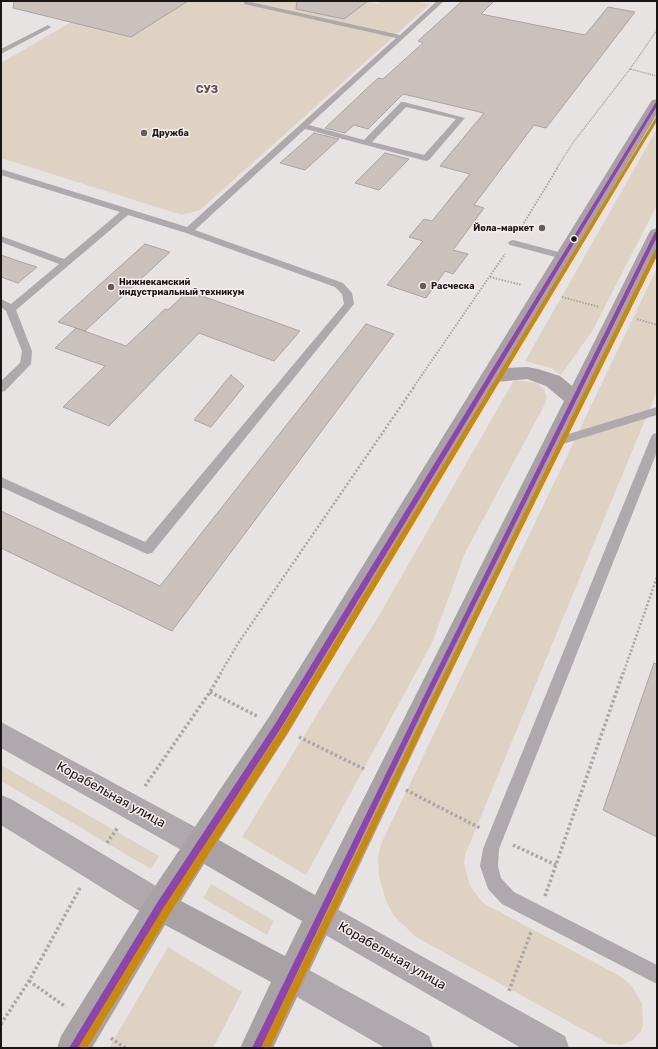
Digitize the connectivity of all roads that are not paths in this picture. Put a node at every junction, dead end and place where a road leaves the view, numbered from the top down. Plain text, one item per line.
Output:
1 (441, 1) edge
2 (246, 3) dead end
3 (48, 27) dead end
4 (401, 37) junction
5 (2, 50) edge
6 (657, 103) edge
7 (302, 126) junction
8 (366, 143) junction
9 (1, 172) edge
10 (127, 211) junction
11 (189, 231) junction
12 (657, 234) edge
13 (1, 239) edge
14 (513, 243) road end
15 (563, 256) junction
16 (66, 263) junction
17 (1, 302) edge
18 (11, 309) junction
19 (492, 376) junction
20 (1, 388) edge
21 (574, 400) junction
22 (657, 411) edge
23 (657, 437) edge
24 (553, 443) junction
25 (654, 456) edge
26 (1, 482) edge
27 (1, 734) edge
28 (1, 809) edge
29 (200, 845) junction
30 (160, 906) junction
31 (321, 915) junction
32 (657, 975) edge
33 (291, 976) junction
34 (73, 1048) edge
35 (256, 1048) edge
36 (417, 1048) edge
37 (553, 1048) edge

1 - 4 lane
2 - 4 lane
3 - 5 lane
4 - 7 lane
6 - 15 main road
7 - 8 lane
7 - 11 lane
8 - 8 lane
9 - 10 lane
10 - 11 lane
10 - 16 lane
11 - 26 lane
12 - 21 main road
13 - 16 lane
14 - 15 lane
15 - 19 main road
16 - 18 lane
17 - 18 lane
18 - 20 lane
19 - 21 main road
19 - 29 main road
21 - 24 main road
22 - 24 lane
23 - 25 lane
24 - 31 main road
25 - 32 lane
27 - 29 main road, Корабельная улица
28 - 30 main road
29 - 30 main road
29 - 31 main road, Корабельная улица
30 - 33 main road
30 - 34 main road
31 - 33 main road
31 - 37 main road, Корабельная улица
33 - 35 main road
33 - 36 main road

